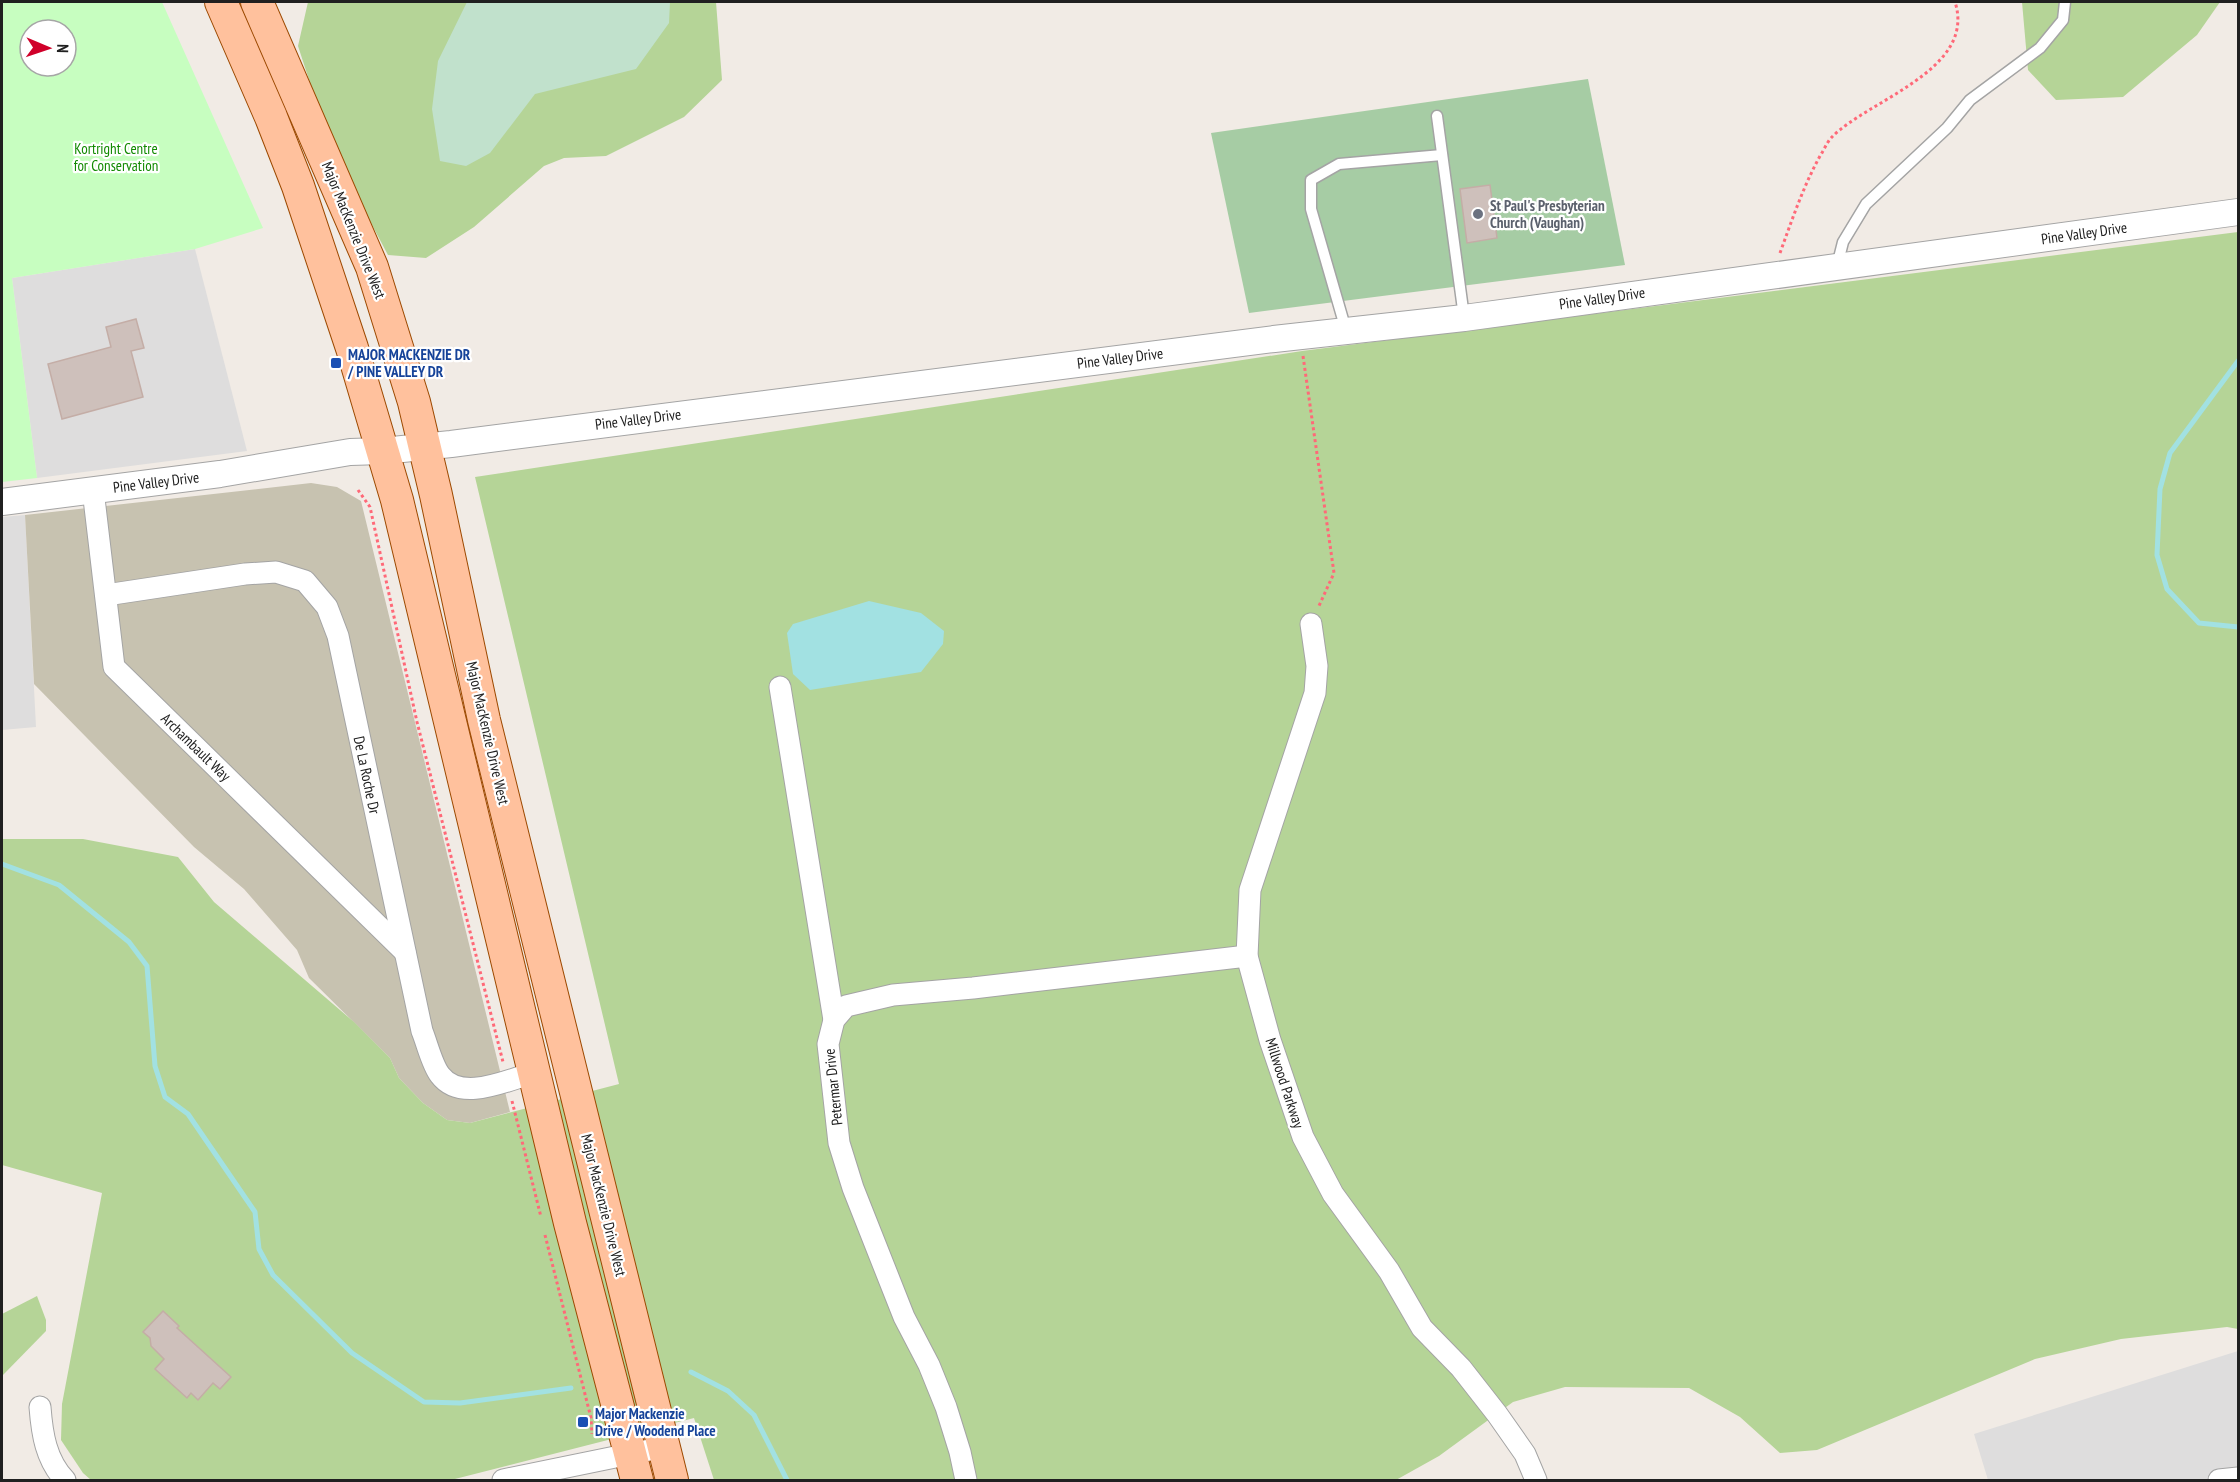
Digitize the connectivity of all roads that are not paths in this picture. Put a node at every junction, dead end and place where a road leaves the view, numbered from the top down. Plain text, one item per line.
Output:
1 (221, 2) edge
2 (257, 2) edge
3 (2065, 2) edge
4 (1437, 116) dead end
5 (1442, 155) junction
6 (2238, 212) edge
7 (1837, 267) junction
8 (1464, 318) junction
9 (1346, 331) junction
10 (424, 447) junction
11 (383, 452) junction
12 (93, 490) junction
13 (2, 502) edge
14 (106, 596) junction
15 (1311, 624) road end
16 (780, 687) dead end
17 (405, 952) junction
18 (1247, 956) junction
19 (834, 1020) junction
20 (520, 1077) junction
21 (40, 1407) dead end
22 (664, 1447) junction
23 (634, 1467) edge
24 (2238, 1478) edge
25 (65, 1480) edge
26 (503, 1480) edge
27 (672, 1480) edge
28 (966, 1480) edge
29 (1536, 1480) edge
30 (2220, 1480) edge

1 - 11 main road
2 - 10 main road, Major MacKenzie Drive West
3 - 7 lane
4 - 5 lane
5 - 8 lane
5 - 9 lane
6 - 7 street, Pine Valley Drive
7 - 8 street, Pine Valley Drive
8 - 9 street, Pine Valley Drive
9 - 10 street, Pine Valley Drive
10 - 11 street, Pine Valley Drive
10 - 22 main road, Major MacKenzie Drive West
11 - 12 street, Pine Valley Drive
11 - 20 main road
12 - 13 street, Pine Valley Drive
12 - 14 street, Archambault Way
14 - 17 street, Archambault Way
14 - 17 street, De La Roche Dr
15 - 18 street, Millwood Parkway
16 - 19 street, Petermar Drive
17 - 20 street, De La Roche Dr
18 - 19 street
18 - 29 street, Millwood Parkway
19 - 28 street, Petermar Drive
20 - 23 main road
21 - 25 street
22 - 23 street
22 - 27 main road, Major MacKenzie Drive West
23 - 26 street
24 - 30 street

